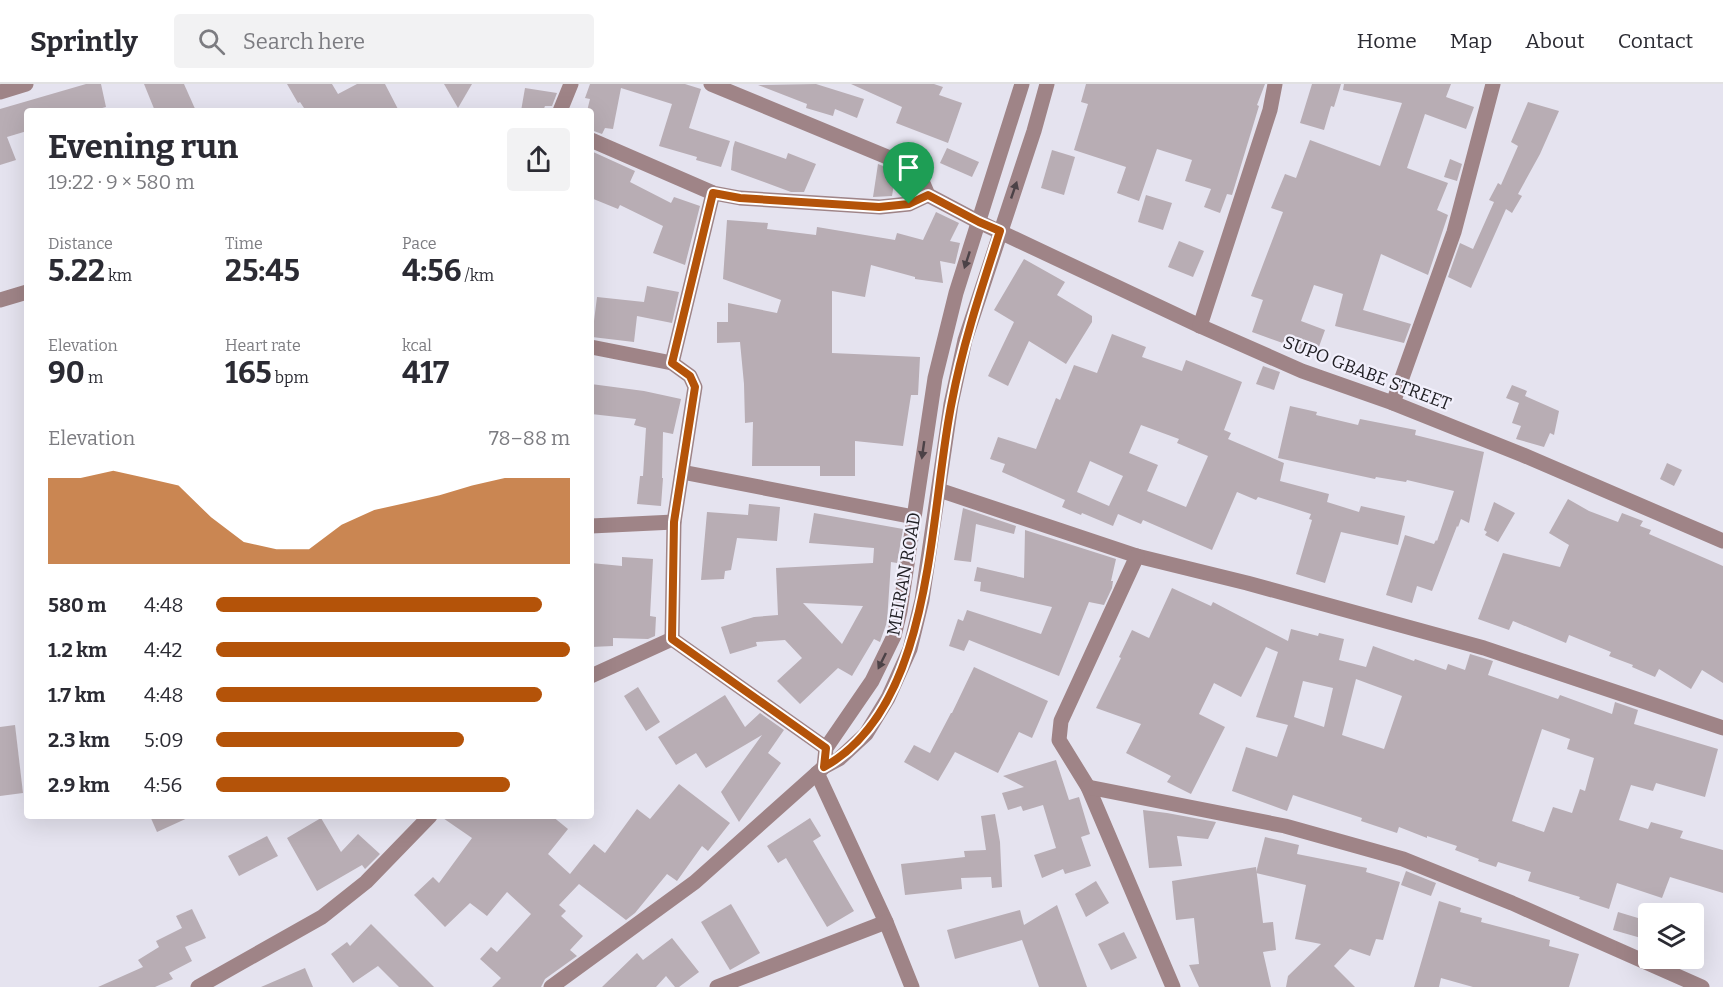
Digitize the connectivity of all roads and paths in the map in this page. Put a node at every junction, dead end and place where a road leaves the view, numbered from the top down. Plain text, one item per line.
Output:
1 (26, 84) edge
2 (571, 84) edge
3 (711, 84) edge
4 (1022, 84) edge
5 (1047, 84) edge
6 (1275, 84) edge
7 (1493, 84) edge
8 (0, 92) edge
9 (561, 108) edge
10 (594, 141) edge
11 (713, 193) junction
12 (928, 195) junction
13 (979, 222) junction
14 (1000, 231) junction
15 (24, 293) edge
16 (0, 300) edge
17 (1200, 326) junction
18 (594, 348) edge
19 (672, 363) junction
20 (1393, 403) junction
21 (682, 472) junction
22 (939, 490) junction
23 (914, 517) junction
24 (674, 522) junction
25 (594, 526) edge
26 (1723, 541) edge
27 (1137, 555) junction
28 (672, 639) junction
29 (594, 675) edge
30 (1723, 728) edge
31 (826, 748) junction
32 (820, 770) junction
33 (1088, 787) junction
34 (427, 819) edge
35 (886, 921) junction
36 (198, 987) edge
37 (550, 987) edge
38 (717, 987) edge
39 (912, 987) edge
40 (1173, 987) edge
41 (1702, 987) edge

1 - 8 street
2 - 9 street
3 - 12 street
4 - 13 street, MEIRAN ROAD
14 -> 5 street, MEIRAN ROAD
6 - 17 street
7 - 20 street
10 - 11 street
11 - 12 street
11 - 19 street
12 - 13 street, SUPO GBABE STREET
13 - 14 street, SUPO GBABE STREET
13 -> 23 street, MEIRAN ROAD
14 - 17 street, SUPO GBABE STREET
14 - 22 street, MEIRAN ROAD
15 - 16 street
17 - 20 street, SUPO GBABE STREET
18 - 19 street
19 - 21 street
20 - 26 street, SUPO GBABE STREET
21 - 23 street
21 - 24 street
22 - 27 street
22 - 32 street, MEIRAN ROAD
23 -> 31 street, MEIRAN ROAD
24 - 25 street
24 - 28 street
27 - 30 street
27 - 33 street
28 - 29 street
28 - 31 street
31 - 32 street, MEIRAN ROAD
32 - 35 street
32 - 37 street
33 - 40 street
33 - 41 street
34 - 36 street
35 - 38 street
35 - 39 street

